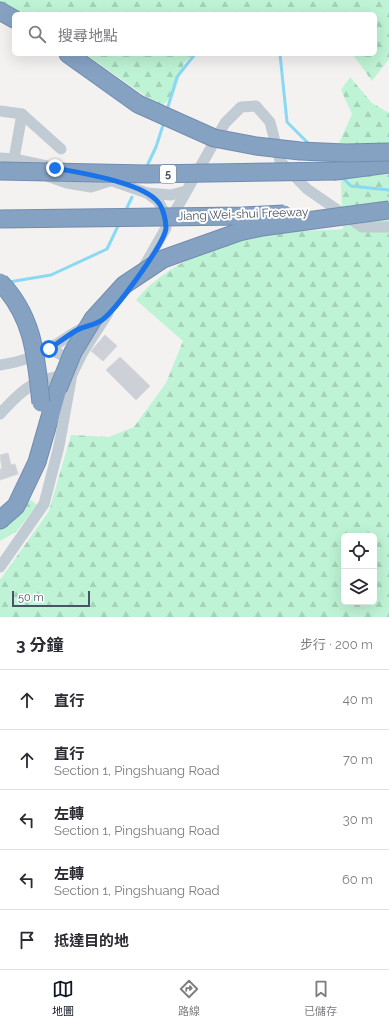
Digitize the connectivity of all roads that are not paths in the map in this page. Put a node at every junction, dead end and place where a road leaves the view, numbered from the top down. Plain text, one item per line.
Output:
1 (0, 11) edge
2 (12, 18) edge
3 (71, 56) edge
4 (0, 111) edge
5 (22, 114) junction
6 (61, 149) dead end
7 (389, 152) edge
8 (0, 158) edge
9 (14, 159) junction
10 (389, 164) edge
11 (0, 171) edge
12 (186, 191) junction
13 (147, 193) junction
14 (389, 201) edge
15 (389, 210) edge
16 (0, 218) edge
17 (389, 227) edge
18 (166, 228) junction
19 (0, 282) edge
20 (102, 320) junction
21 (49, 349) junction
22 (0, 365) edge
23 (72, 374) junction
24 (0, 414) edge
25 (0, 511) edge
26 (0, 520) edge
27 (0, 567) edge

1 - 2 highway
3 - 7 highway, bridge
4 - 5 street
5 - 6 street
5 - 9 street
8 - 9 street
9 - 13 street
10 - 11 highway, 5, bridge
12 - 13 street
12 - 17 street
12 - 18 street
13 - 18 street
14 - 16 highway, Jiang Wei-shui Freeway, bridge
15 - 26 highway, bridge
18 - 20 street
19 - 25 highway, bridge
20 - 21 street
20 - 23 street
21 - 22 street
21 - 23 street
23 - 24 street
23 - 27 street

